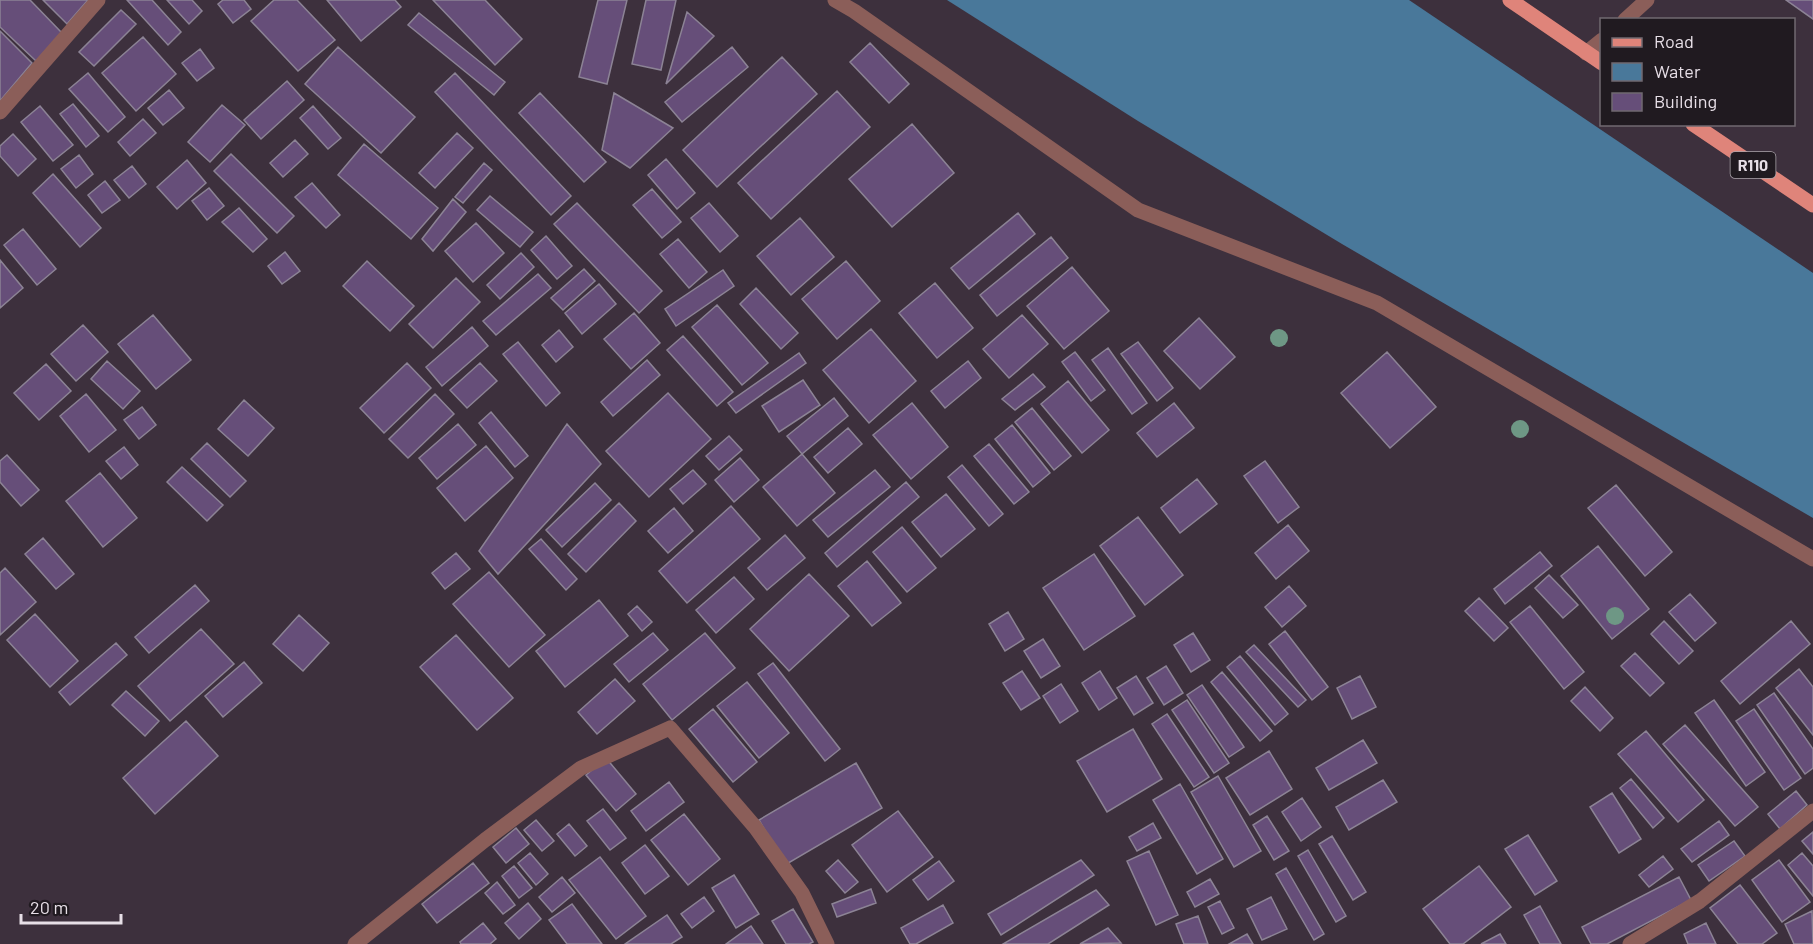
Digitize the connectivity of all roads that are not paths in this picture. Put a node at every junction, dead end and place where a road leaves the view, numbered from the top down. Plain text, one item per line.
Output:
1 (98, 0) edge
2 (835, 0) edge
3 (1510, 0) edge
4 (1647, 0) edge
5 (1627, 18) edge
6 (1600, 42) edge
7 (1586, 53) junction
8 (1600, 62) edge
9 (0, 112) edge
10 (1696, 126) edge
11 (1813, 205) edge
12 (1813, 559) edge
13 (1813, 811) edge
14 (355, 944) edge
15 (827, 944) edge
16 (1630, 944) edge

1 - 9 street
2 - 12 street
3 - 7 main road
4 - 5 street
6 - 7 street
7 - 8 main road
10 - 11 main road, R110
13 - 16 street
14 - 15 street

